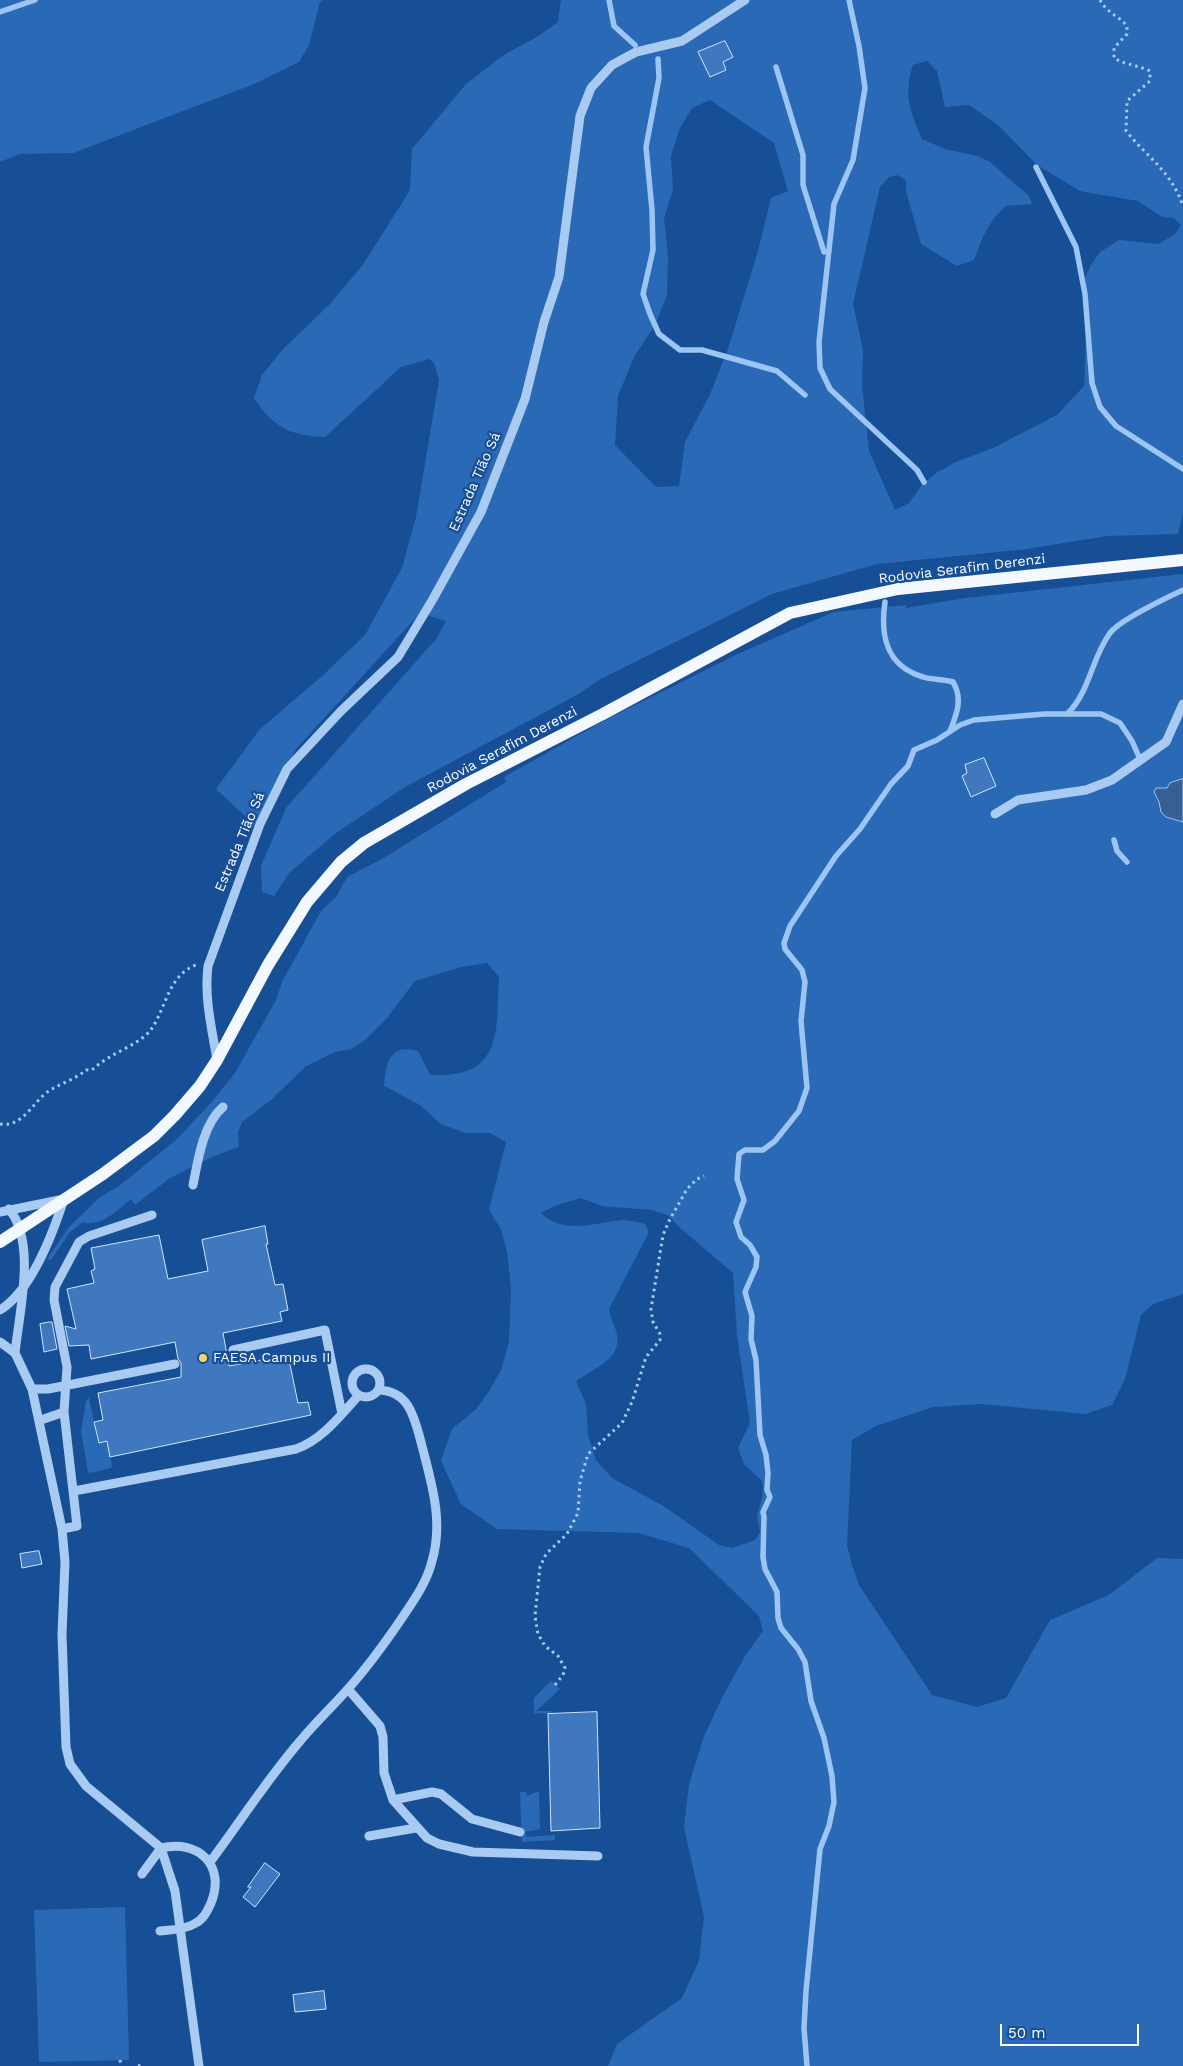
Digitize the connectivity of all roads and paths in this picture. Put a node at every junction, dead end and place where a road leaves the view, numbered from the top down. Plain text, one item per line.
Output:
1 (745, 0) edge
2 (1100, 0) edge
3 (1183, 206) edge
4 (1183, 560) edge
5 (1183, 704) edge
6 (995, 814) dead end
7 (208, 966) junction
8 (217, 1060) junction
9 (223, 1107) dead end
10 (0, 1124) edge
11 (704, 1176) dead end
12 (193, 1185) dead end
13 (64, 1199) junction
14 (9, 1209) junction
15 (0, 1212) edge
16 (152, 1215) dead end
17 (21, 1228) junction
18 (0, 1242) edge
19 (22, 1288) junction
20 (0, 1310) edge
21 (0, 1342) edge
22 (233, 1350) dead end
23 (15, 1354) junction
24 (175, 1364) dead end
25 (67, 1384) junction
26 (32, 1389) junction
27 (378, 1390) junction
28 (359, 1395) junction
29 (64, 1412) junction
30 (342, 1414) junction
31 (41, 1420) junction
32 (74, 1491) junction
33 (62, 1529) junction
34 (555, 1685) dead end
35 (348, 1689) junction
36 (393, 1800) junction
37 (416, 1828) junction
38 (520, 1832) dead end
39 (369, 1836) dead end
40 (161, 1848) junction
41 (598, 1856) dead end
42 (210, 1862) junction
43 (142, 1874) dead end
44 (180, 1928) junction
45 (160, 1931) dead end
46 (120, 2060) dead end
47 (144, 2065) dead end
48 (121, 2066) edge
49 (138, 2066) edge
50 (199, 2066) edge

1 - 7 street, Estrada Tião Sá
2 - 3 path
4 - 8 main road, Rodovia Serafim Derenzi
5 - 6 street
7 - 8 street, Estrada Tião Sá
7 - 10 path
8 - 13 main road, Rodovia Serafim Derenzi
9 - 12 street
11 - 34 path
13 - 14 street
13 - 17 main road, Rodovia Serafim Derenzi
13 - 19 street
14 - 15 street
14 - 17 street
16 - 25 street
17 - 18 main road, Rodovia Serafim Derenzi
17 - 19 street
19 - 20 street
19 - 23 street
21 - 23 street
22 - 30 street
23 - 26 street
24 - 25 street
25 - 26 street
25 - 29 street
26 - 31 street
27 - 28 street
27 - 28 street
27 - 35 street
28 - 30 street
29 - 31 street
29 - 32 street
30 - 32 street
31 - 33 street
32 - 33 street
33 - 40 street
35 - 36 street
35 - 42 street
36 - 37 street
36 - 38 street
37 - 39 street
37 - 41 street
40 - 42 street
40 - 43 street
40 - 44 street
42 - 44 street
44 - 45 street
44 - 50 street
46 - 48 path
47 - 49 path

